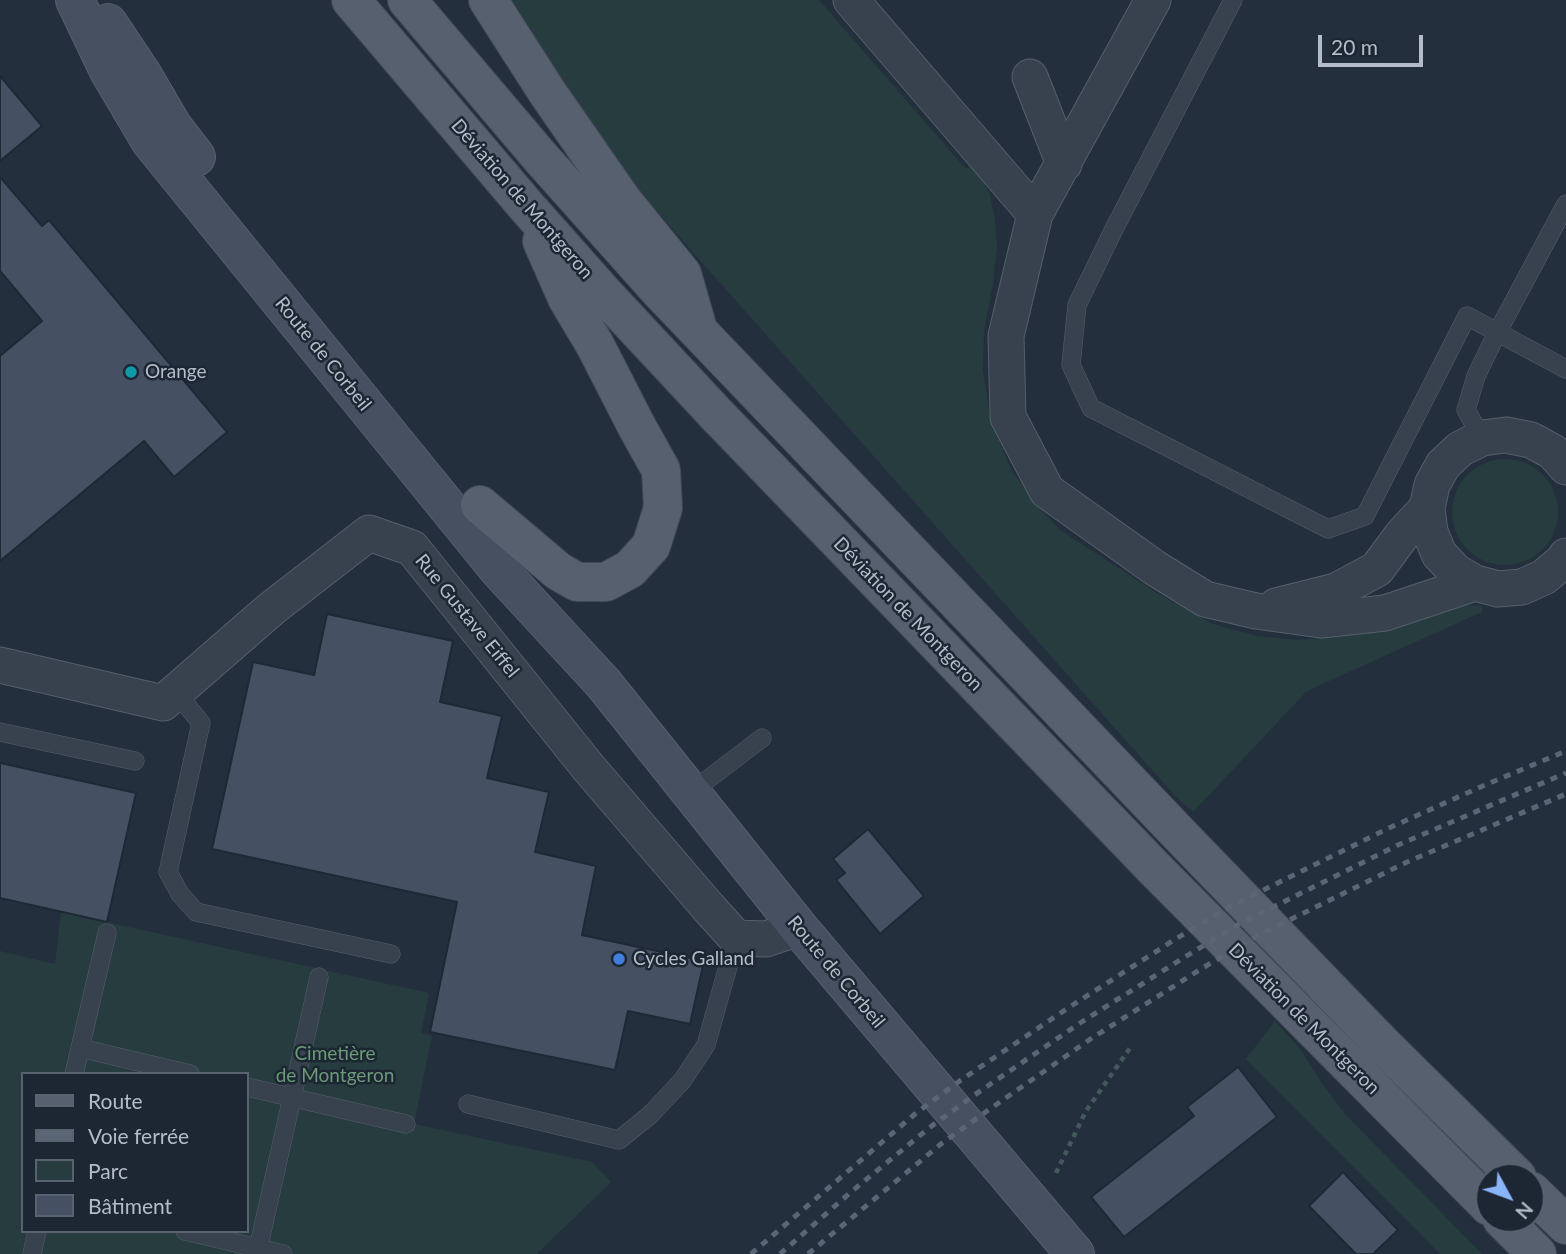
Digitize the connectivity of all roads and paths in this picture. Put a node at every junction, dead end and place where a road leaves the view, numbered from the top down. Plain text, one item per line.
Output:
1 (75, 0) edge
2 (92, 0) edge
3 (351, 0) edge
4 (407, 0) edge
5 (488, 0) edge
6 (850, 0) edge
7 (1153, 0) edge
8 (1233, 0) edge
9 (1030, 77) dead end
10 (1064, 164) junction
11 (1566, 204) edge
12 (527, 207) junction
13 (1035, 214) junction
14 (699, 331) junction
15 (1497, 333) junction
16 (1566, 369) edge
17 (1482, 438) junction
18 (1566, 467) edge
19 (480, 505) junction
20 (1427, 508) junction
21 (1566, 556) edge
22 (1475, 583) junction
23 (1256, 611) junction
24 (0, 665) edge
25 (604, 684) junction
26 (176, 692) junction
27 (0, 732) edge
28 (762, 738) dead end
29 (135, 761) dead end
30 (690, 793) junction
31 (799, 928) junction
32 (107, 933) dead end
33 (736, 938) junction
34 (391, 954) dead end
35 (320, 977) dead end
36 (80, 1048) junction
37 (1130, 1048) dead end
38 (74, 1072) edge
39 (182, 1072) edge
40 (248, 1087) edge
41 (293, 1097) junction
42 (468, 1104) dead end
43 (406, 1124) dead end
44 (1503, 1163) edge
45 (1475, 1192) edge
46 (1030, 1202) junction
47 (1545, 1205) edge
48 (1566, 1225) edge
49 (37, 1233) edge
50 (192, 1233) edge
51 (1516, 1233) edge
52 (258, 1251) edge
53 (32, 1254) edge
54 (283, 1254) edge
55 (1075, 1254) edge
56 (1537, 1254) edge

1 - 25 main road, Route de Corbeil
2 - 19 main road, Route de Corbeil
3 - 12 main road, Déviation de Montgeron
4 - 14 main road, Déviation de Montgeron
5 - 14 main road
6 - 13 street
7 - 10 street
8 - 15 lane
9 - 10 street
10 - 13 street
11 - 15 lane
12 - 19 main road
12 - 45 main road, Déviation de Montgeron
13 - 23 street
14 - 44 main road, Déviation de Montgeron
15 - 16 lane
15 - 17 lane
17 - 18 street
17 - 20 street
19 - 25 main road, Route de Corbeil
20 - 22 street
20 - 23 street
21 - 22 street
22 - 23 street
24 - 26 street, Rue Gustave Eiffel
25 - 30 main road, Route de Corbeil
26 - 33 street, Rue Gustave Eiffel
26 - 34 lane
27 - 29 lane
28 - 30 lane
30 - 31 main road, Route de Corbeil
31 - 33 street
31 - 46 main road, Route de Corbeil
32 - 36 lane
33 - 42 lane
35 - 41 lane
36 - 38 lane
36 - 39 lane
37 - 46 path
40 - 41 lane
41 - 43 lane
41 - 52 lane
46 - 55 main road, Route de Corbeil
47 - 48 main road
49 - 53 lane
50 - 52 lane
51 - 56 main road
52 - 54 lane

